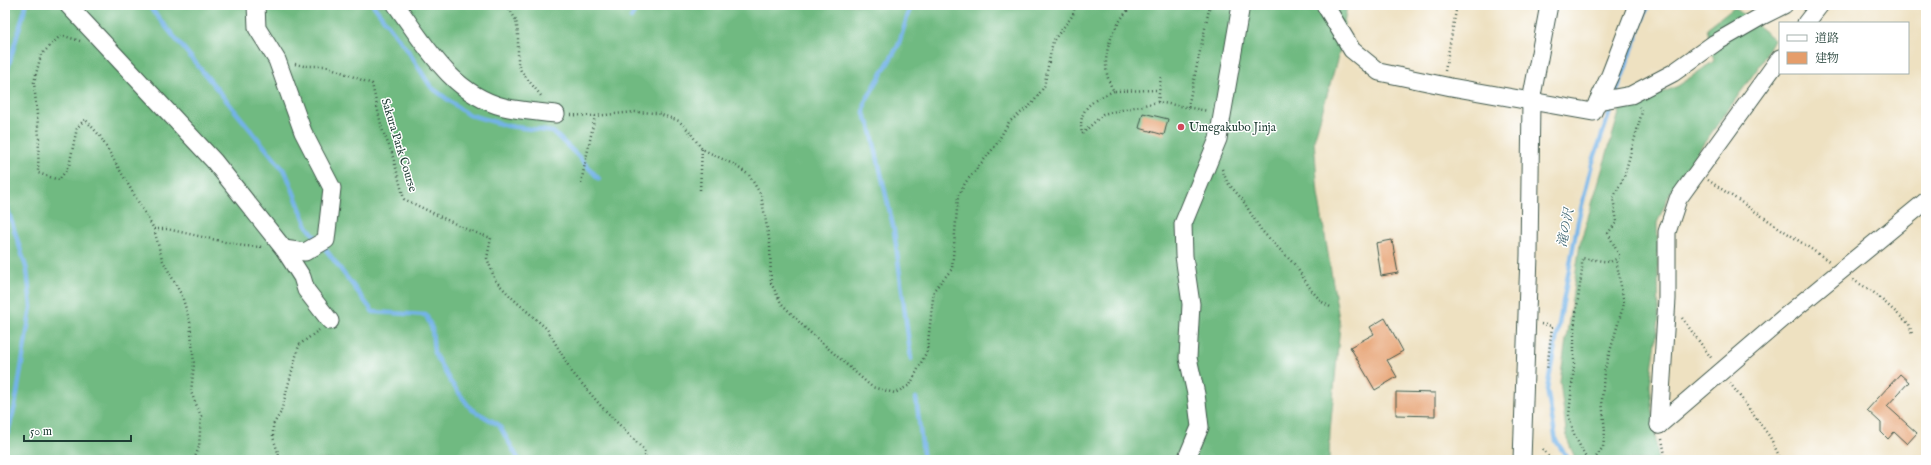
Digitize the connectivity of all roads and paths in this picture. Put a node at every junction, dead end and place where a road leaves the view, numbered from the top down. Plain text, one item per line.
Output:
1 (68, 5) edge
2 (256, 5) edge
3 (396, 5) edge
4 (507, 5) edge
5 (1075, 5) edge
6 (1133, 5) edge
7 (1210, 5) edge
8 (1241, 5) edge
9 (1324, 5) edge
10 (1457, 5) edge
11 (1549, 5) edge
12 (1637, 5) edge
13 (1784, 5) edge
14 (1820, 5) edge
15 (1807, 22) edge
16 (82, 42) dead end
17 (1779, 59) edge
18 (277, 60) junction
19 (1161, 76) dead end
20 (1442, 85) junction
21 (1159, 90) junction
22 (1114, 91) junction
23 (1628, 96) junction
24 (1531, 101) junction
25 (1602, 101) junction
26 (1158, 102) junction
27 (1188, 107) junction
28 (556, 114) junction
29 (1223, 114) junction
30 (595, 116) junction
31 (702, 149) junction
32 (1214, 150) junction
33 (1698, 173) junction
34 (581, 183) dead end
35 (700, 190) dead end
36 (1926, 201) edge
37 (154, 228) junction
38 (284, 249) junction
39 (1616, 259) junction
40 (1840, 272) junction
41 (1332, 308) dead end
42 (330, 321) joint
43 (1526, 322) junction
44 (1912, 334) dead end
45 (1547, 370) dead end
46 (1659, 425) junction
47 (1543, 449) dead end
48 (280, 459) edge
49 (194, 460) edge
50 (646, 460) edge
51 (1186, 460) edge
52 (1522, 460) edge
53 (1551, 460) edge
54 (1587, 460) edge
55 (1594, 460) edge
56 (1666, 460) edge

1 - 38 street
2 - 18 street
3 - 28 street
4 - 28 path
5 - 31 path
6 - 22 path
7 - 27 path
8 - 29 street
9 - 20 street
10 - 20 path
11 - 24 street
12 - 25 street
13 - 23 street
14 - 15 street
16 - 37 path
17 - 33 street
18 - 38 street
18 - 50 path, Sakura Park Course
19 - 21 path
20 - 24 street
21 - 22 path
21 - 26 path
22 - 26 path
23 - 25 street
23 - 39 path
24 - 25 street
24 - 43 street
26 - 27 path
27 - 29 path
28 - 30 path
29 - 32 street
30 - 31 path
30 - 34 path
31 - 35 path
32 - 41 path
32 - 51 street
33 - 40 path
33 - 46 street
36 - 40 street
37 - 38 path
37 - 49 path
38 - 42 street
39 - 54 path
39 - 55 path
40 - 44 path
40 - 46 street
42 - 48 path
43 - 45 path
43 - 52 street
46 - 56 path
47 - 53 path

